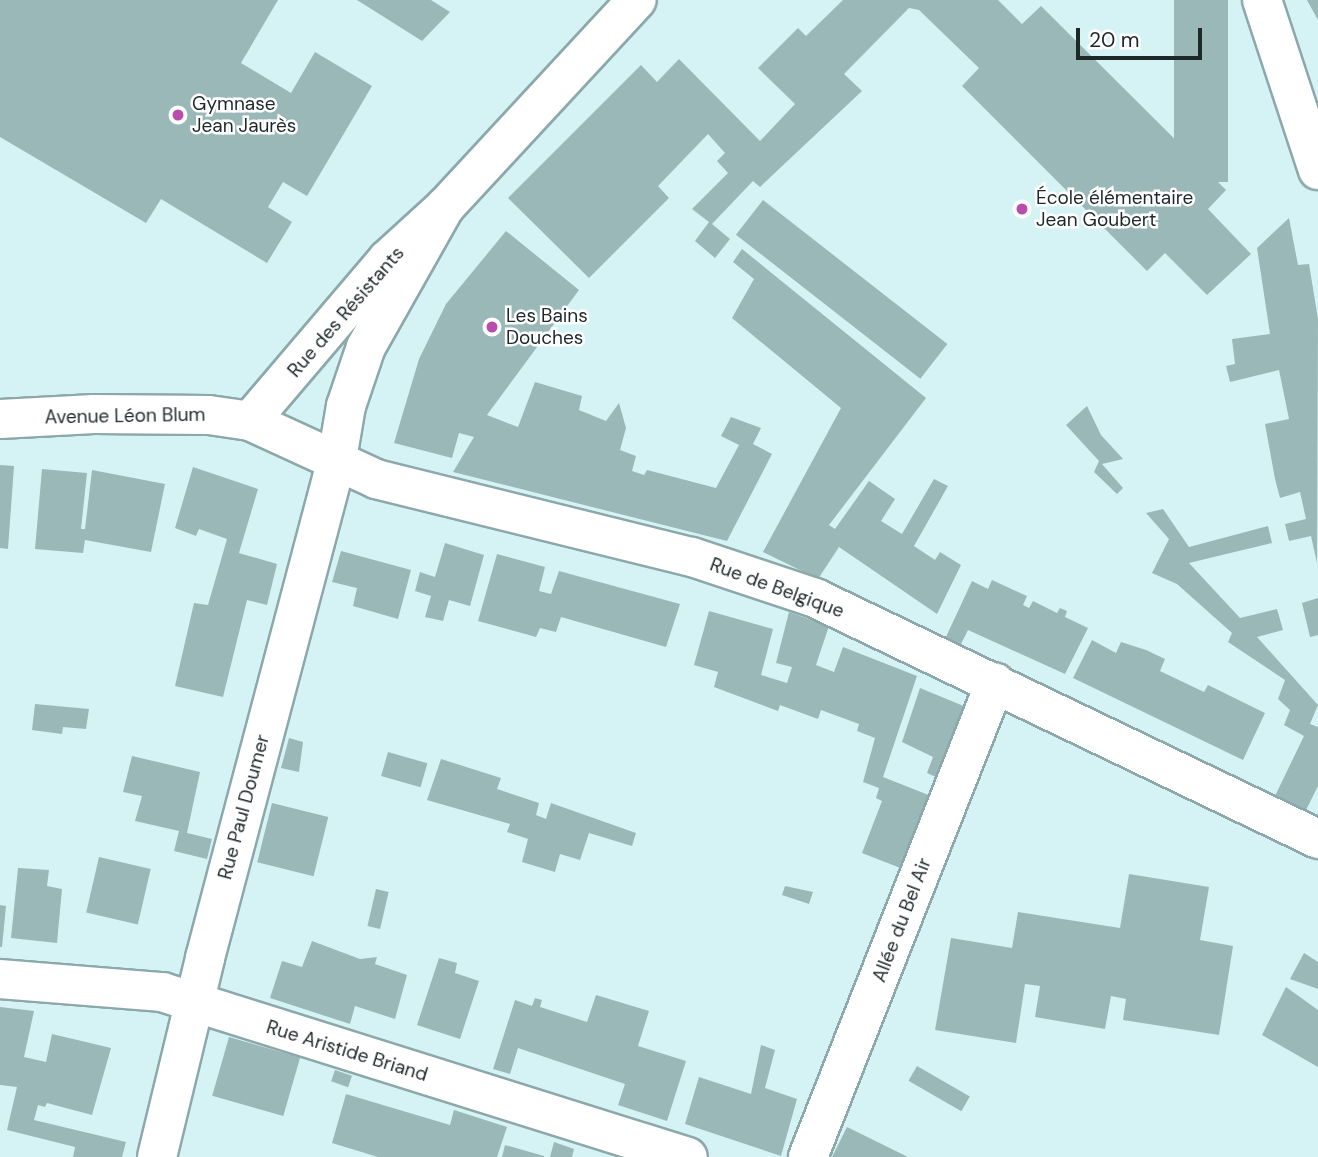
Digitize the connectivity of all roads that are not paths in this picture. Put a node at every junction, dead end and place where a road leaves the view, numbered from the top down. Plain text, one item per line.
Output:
1 (637, 0) edge
2 (1262, 0) edge
3 (1318, 170) edge
4 (446, 207) junction
5 (0, 419) edge
6 (250, 421) junction
7 (337, 459) junction
8 (995, 683) junction
9 (1318, 839) edge
10 (0, 979) edge
11 (194, 1002) junction
12 (157, 1157) edge
13 (688, 1157) edge
14 (808, 1157) edge

1 - 4 street, Rue des Résistants
2 - 3 street
4 - 6 street, Rue des Résistants
4 - 7 street, Rue des Résistants
5 - 6 street, Avenue Léon Blum
6 - 7 street, Rue de Belgique
7 - 8 street, Rue de Belgique
7 - 11 street, Rue Paul Doumer
8 - 9 street, Rue de Belgique
8 - 14 street, Allée du Bel Air
10 - 11 street, Rue Aristide Briand
11 - 12 street, Rue Paul Doumer
11 - 13 street, Rue Aristide Briand

